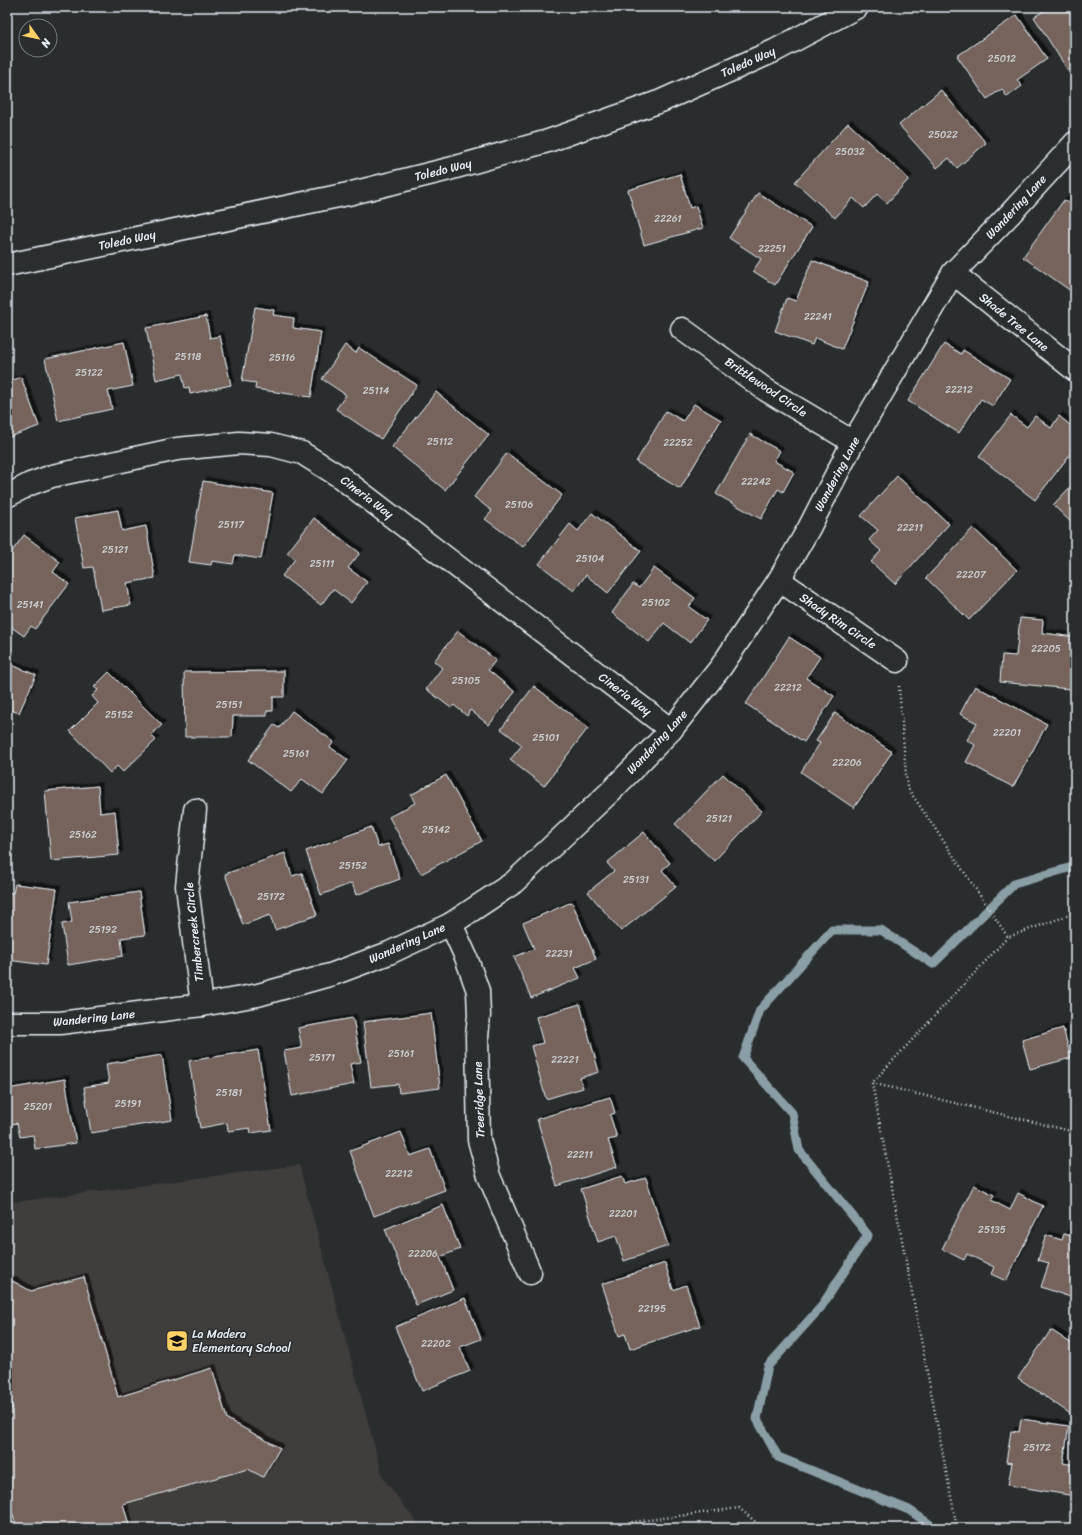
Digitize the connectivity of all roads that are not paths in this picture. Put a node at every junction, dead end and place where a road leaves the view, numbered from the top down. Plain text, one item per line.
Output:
1 (857, 7) edge
2 (1075, 143) edge
3 (7, 265) edge
4 (953, 273) junction
5 (682, 329) dead end
6 (1075, 370) edge
7 (853, 442) junction
8 (7, 496) edge
9 (779, 580) junction
10 (897, 661) road end
11 (671, 730) junction
12 (195, 810) dead end
13 (450, 924) junction
14 (202, 1005) junction
15 (7, 1023) edge
16 (530, 1273) dead end

1 - 3 street, Toledo Way
2 - 4 street, Wandering Lane
4 - 6 street, Shade Tree Lane
4 - 7 street, Wandering Lane
5 - 7 street, Brittlewood Circle
7 - 9 street, Wandering Lane
8 - 11 street, Cineria Way
9 - 10 street, Shady Rim Circle
9 - 11 street, Wandering Lane
11 - 13 street, Wandering Lane
12 - 14 street, Timbercreek Circle
13 - 14 street, Wandering Lane
13 - 16 street, Treeridge Lane
14 - 15 street, Wandering Lane

